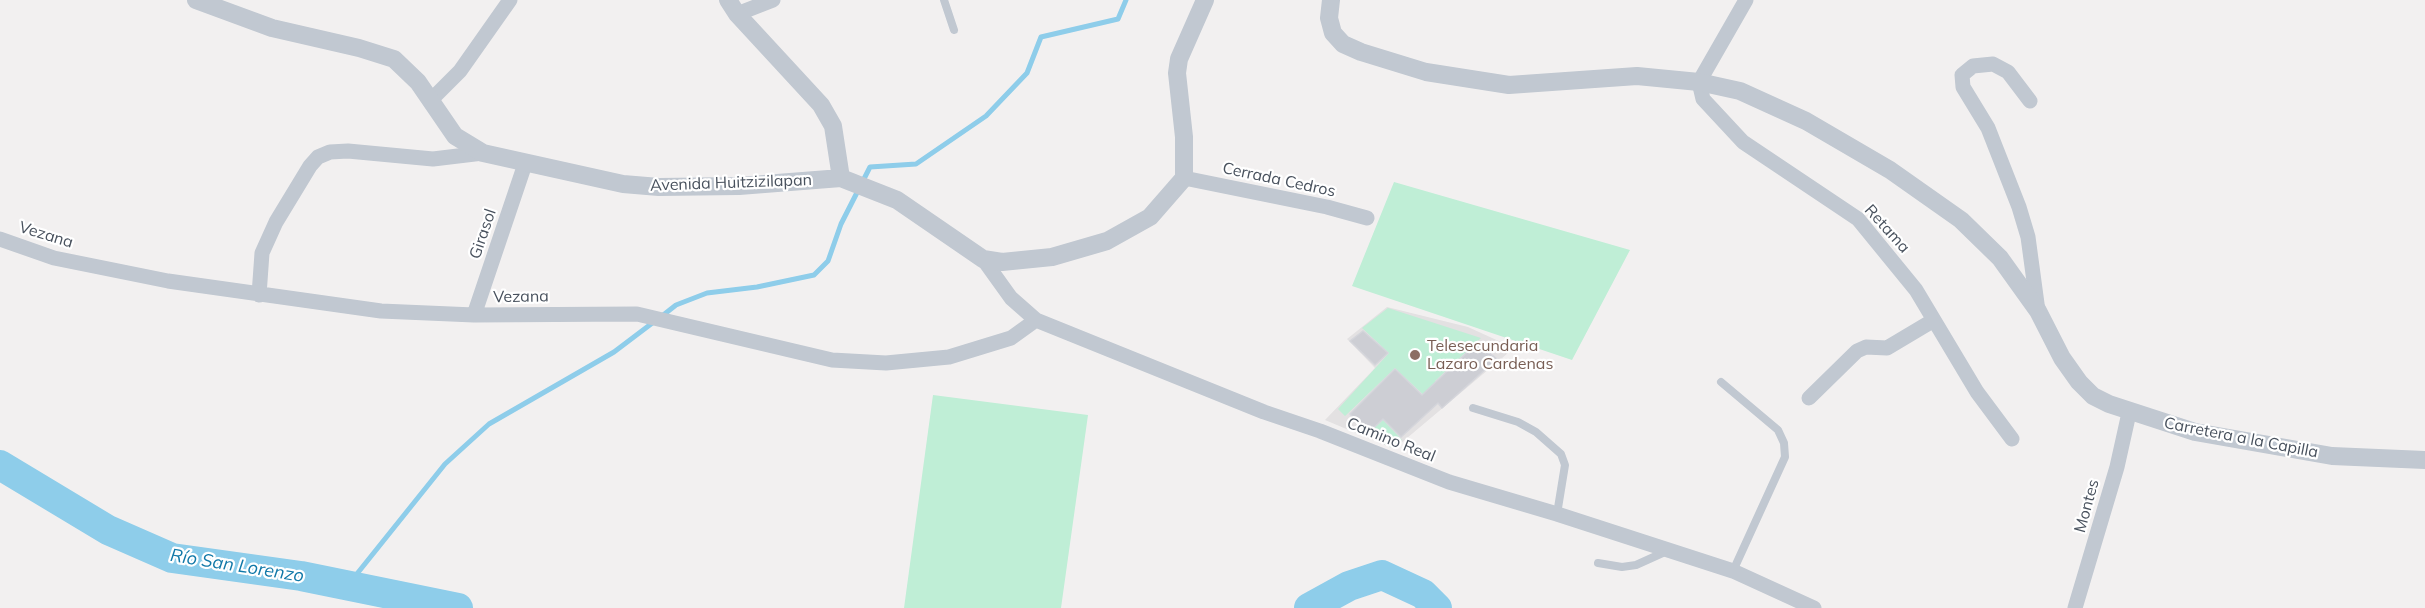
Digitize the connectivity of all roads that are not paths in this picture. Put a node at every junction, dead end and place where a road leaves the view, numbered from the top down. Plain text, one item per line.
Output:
1 (196, 0) edge
2 (510, 0) edge
3 (773, 0) edge
4 (944, 0) edge
5 (1205, 0) edge
6 (1330, 0) edge
7 (1746, 0) edge
8 (732, 7) edge
9 (954, 30) dead end
10 (1700, 82) junction
11 (430, 101) junction
12 (2030, 101) dead end
13 (483, 153) junction
14 (525, 164) junction
15 (1184, 178) junction
16 (847, 179) junction
17 (1367, 218) dead end
18 (0, 239) edge
19 (983, 259) junction
20 (259, 295) junction
21 (2038, 311) junction
22 (474, 315) junction
23 (1036, 320) junction
24 (1934, 320) junction
25 (1721, 382) dead end
26 (1809, 398) dead end
27 (1473, 408) dead end
28 (2129, 413) junction
29 (2012, 440) dead end
30 (2425, 460) edge
31 (1557, 514) junction
32 (1669, 550) junction
33 (1598, 563) dead end
34 (1733, 571) junction
35 (1814, 608) edge
36 (2075, 608) edge

1 - 11 street, Avenida Huitzizilapan
2 - 11 street
3 - 8 street
4 - 9 lane
5 - 15 street
6 - 10 street, Carretera a la Capilla
7 - 10 street
8 - 16 street
10 - 21 street, Carretera a la Capilla
10 - 24 street, Retama
11 - 13 street, Avenida Huitzizilapan
12 - 21 street
13 - 14 street, Avenida Huitzizilapan
13 - 20 street
14 - 16 street, Avenida Huitzizilapan
14 - 22 street, Girasol
15 - 17 street, Cerrada Cedros
15 - 19 street
16 - 19 street
18 - 20 street, Vezana
19 - 23 street, Camino Real
20 - 22 street, Vezana
21 - 28 street, Carretera a la Capilla
22 - 23 street, Vezana
23 - 31 street, Camino Real
24 - 26 street
24 - 29 street, Retama
25 - 34 lane
27 - 31 lane
28 - 30 street, Carretera a la Capilla
28 - 36 street, Montes
31 - 32 street, Camino Real
32 - 33 lane
32 - 34 street, Camino Real
34 - 35 street, Camino Real

